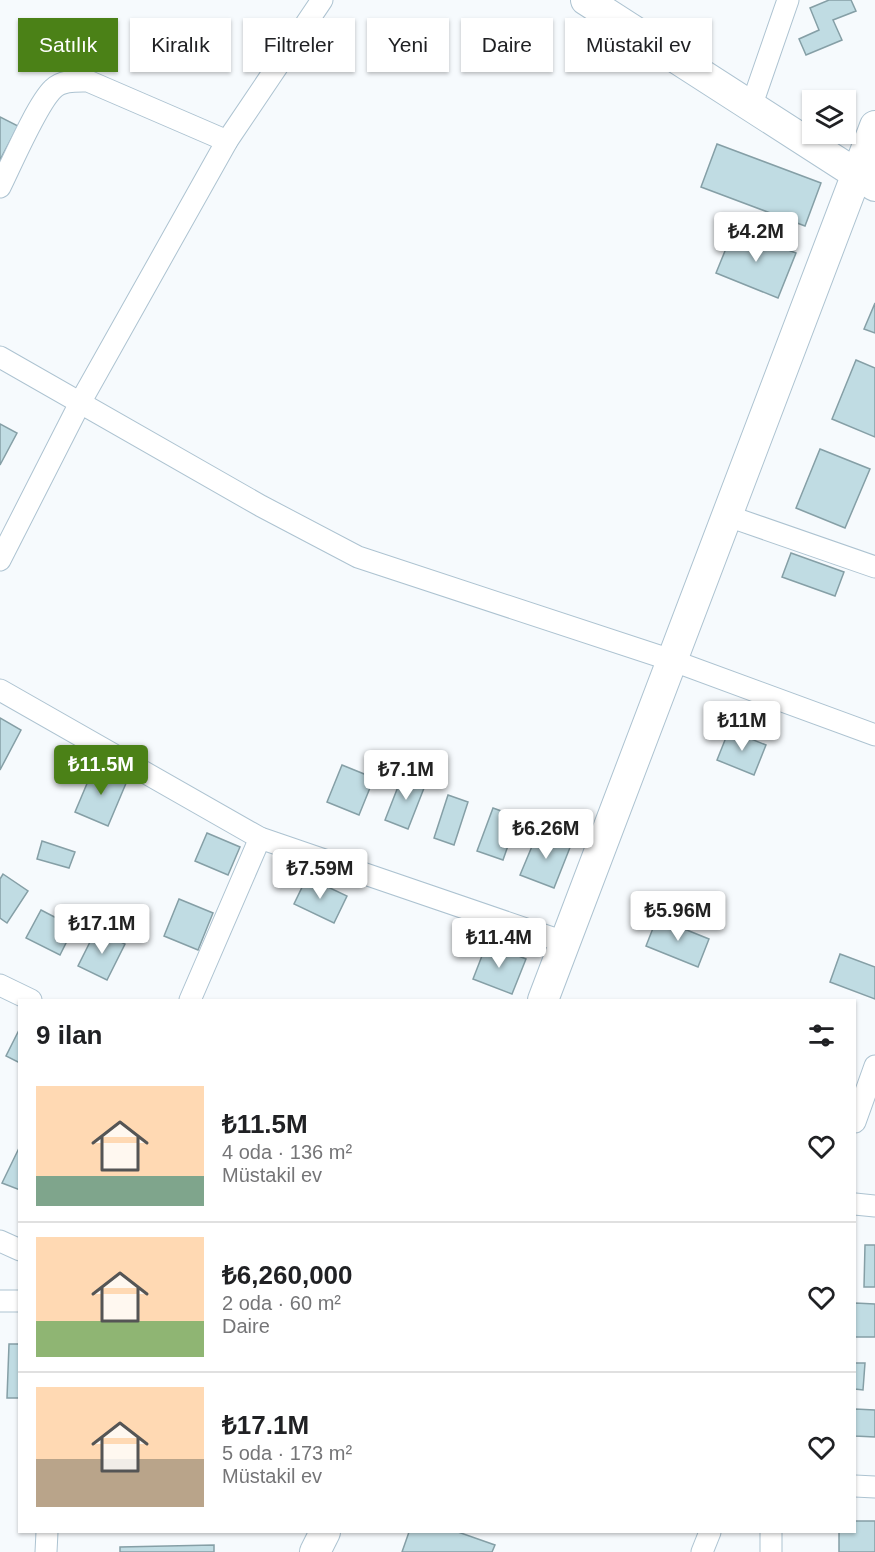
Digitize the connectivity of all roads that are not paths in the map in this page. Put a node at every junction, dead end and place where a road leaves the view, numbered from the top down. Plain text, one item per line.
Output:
1 (322, 0) edge
2 (586, 0) edge
3 (788, 0) edge
4 (751, 107) junction
5 (227, 141) junction
6 (870, 158) edge
7 (0, 187) edge
8 (0, 357) edge
9 (81, 401) junction
10 (728, 516) junction
11 (0, 560) edge
12 (875, 567) edge
13 (671, 660) junction
14 (0, 690) edge
15 (875, 735) edge
16 (260, 838) junction
17 (567, 943) junction
18 (0, 985) edge
19 (29, 999) edge
20 (190, 999) edge
21 (543, 999) edge
22 (875, 1066) edge
23 (856, 1119) edge
24 (856, 1204) edge
25 (875, 1206) edge
26 (0, 1241) edge
27 (18, 1249) edge
28 (0, 1301) edge
29 (18, 1301) edge
30 (856, 1486) edge
31 (875, 1487) edge
32 (47, 1533) edge
33 (324, 1533) edge
34 (710, 1533) edge
35 (771, 1533) edge
36 (46, 1552) edge
37 (315, 1552) edge
38 (702, 1552) edge
39 (771, 1552) edge

1 - 5 street
2 - 4 street
3 - 4 street
4 - 6 street
5 - 7 street
5 - 9 street
6 - 10 street
8 - 9 street
9 - 11 street
9 - 13 street
10 - 12 street
10 - 13 street
13 - 15 street
13 - 17 street
14 - 16 street
16 - 17 street
16 - 20 street
17 - 21 street
18 - 19 street
22 - 23 street
24 - 25 street
26 - 27 street
28 - 29 street
30 - 31 street
32 - 36 street
33 - 37 street
34 - 38 street
35 - 39 street

